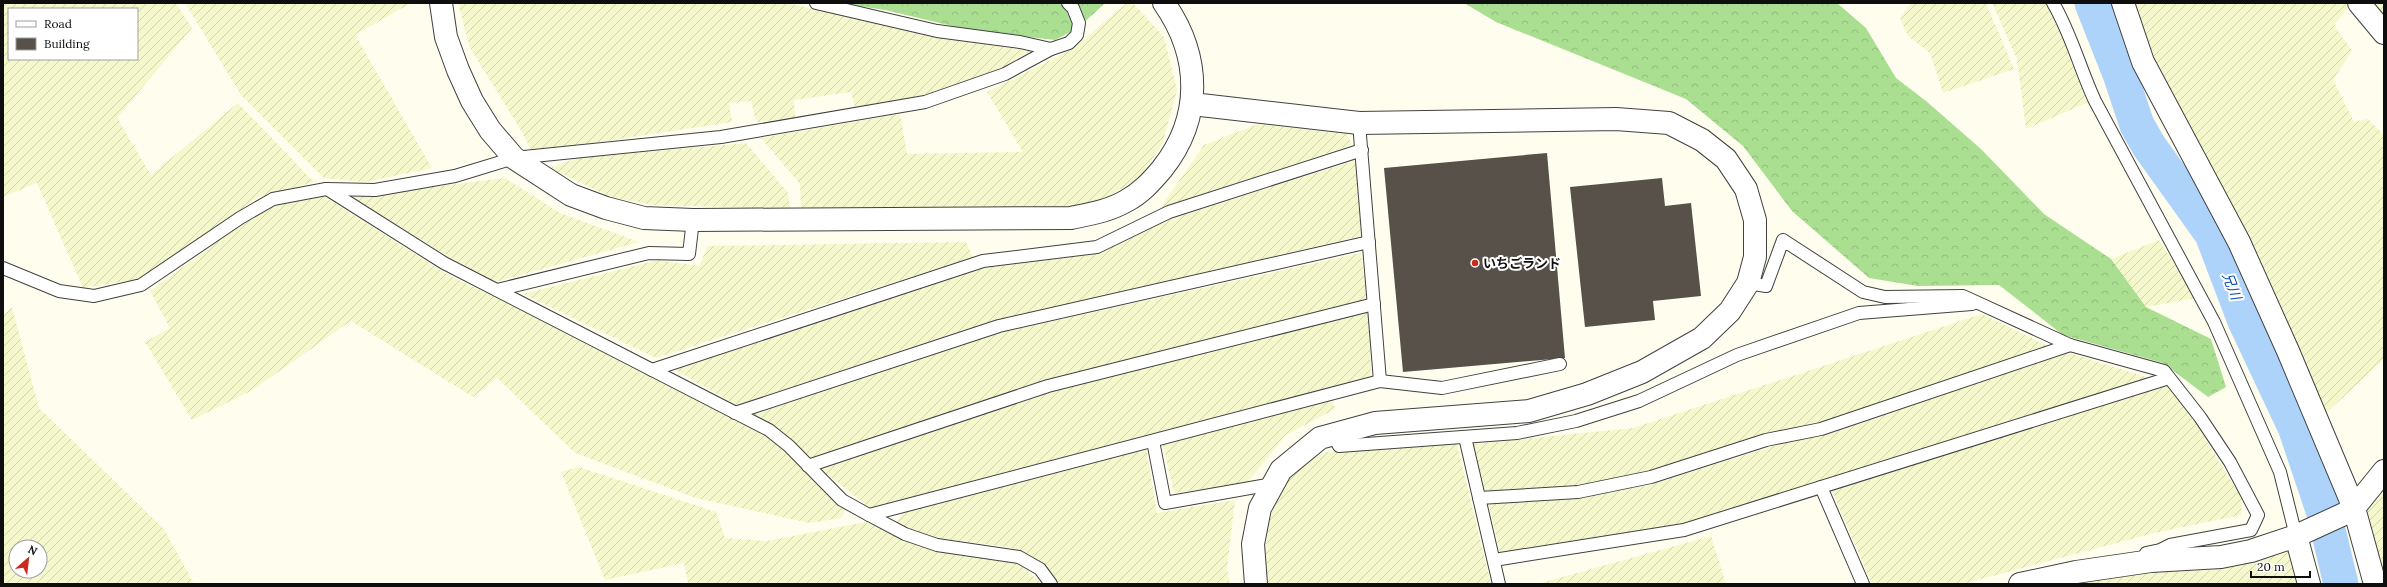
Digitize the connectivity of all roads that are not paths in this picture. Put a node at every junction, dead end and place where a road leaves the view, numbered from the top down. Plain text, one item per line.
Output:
1 (441, 3) edge
2 (816, 3) edge
3 (1068, 3) edge
4 (1164, 3) edge
5 (2053, 3) edge
6 (2123, 3) edge
7 (2359, 3) edge
8 (2384, 33) edge
9 (1051, 49) junction
10 (1192, 104) junction
11 (1359, 123) junction
12 (1362, 150) junction
13 (514, 158) junction
14 (326, 189) junction
15 (693, 220) junction
16 (1369, 242) junction
17 (3, 268) edge
18 (1748, 283) junction
19 (497, 290) junction
20 (1977, 303) junction
21 (1374, 304) junction
22 (2070, 345) junction
23 (1560, 364) dead end
24 (652, 370) junction
25 (2169, 378) junction
26 (1380, 381) junction
27 (735, 413) junction
28 (1333, 435) junction
29 (1465, 437) junction
30 (1152, 441) junction
31 (808, 466) junction
32 (2384, 471) edge
33 (1273, 484) junction
34 (1821, 487) junction
35 (1480, 498) junction
36 (2349, 511) junction
37 (869, 515) junction
38 (2296, 536) junction
39 (1494, 560) junction
40 (2076, 572) junction
41 (1051, 584) edge
42 (1256, 584) edge
43 (1500, 584) edge
44 (1863, 584) edge
45 (2020, 584) edge
46 (2309, 584) edge
47 (2375, 584) edge

1 - 13 street
2 - 9 lane
3 - 9 lane
4 - 10 street
5 - 38 lane
6 - 36 street
7 - 8 street
9 - 13 lane
10 - 11 street
10 - 15 street
11 - 12 lane
11 - 18 street
12 - 16 lane
12 - 24 lane
13 - 14 lane
13 - 15 street
14 - 17 lane
14 - 19 lane
15 - 19 lane
16 - 21 lane
16 - 27 lane
18 - 20 lane
18 - 28 street
19 - 24 lane
20 - 22 lane
20 - 29 lane
21 - 26 lane
21 - 31 lane
22 - 25 lane
22 - 35 lane
23 - 26 lane
24 - 27 lane
25 - 34 lane
25 - 40 lane
26 - 30 lane
27 - 31 lane
28 - 29 lane
28 - 33 street
29 - 35 lane
30 - 33 lane
30 - 37 lane
31 - 37 lane
32 - 36 street
33 - 42 street
34 - 39 lane
34 - 44 lane
35 - 39 lane
36 - 38 street
36 - 47 street
37 - 41 lane
38 - 40 street
38 - 46 street
39 - 43 lane
40 - 45 street

